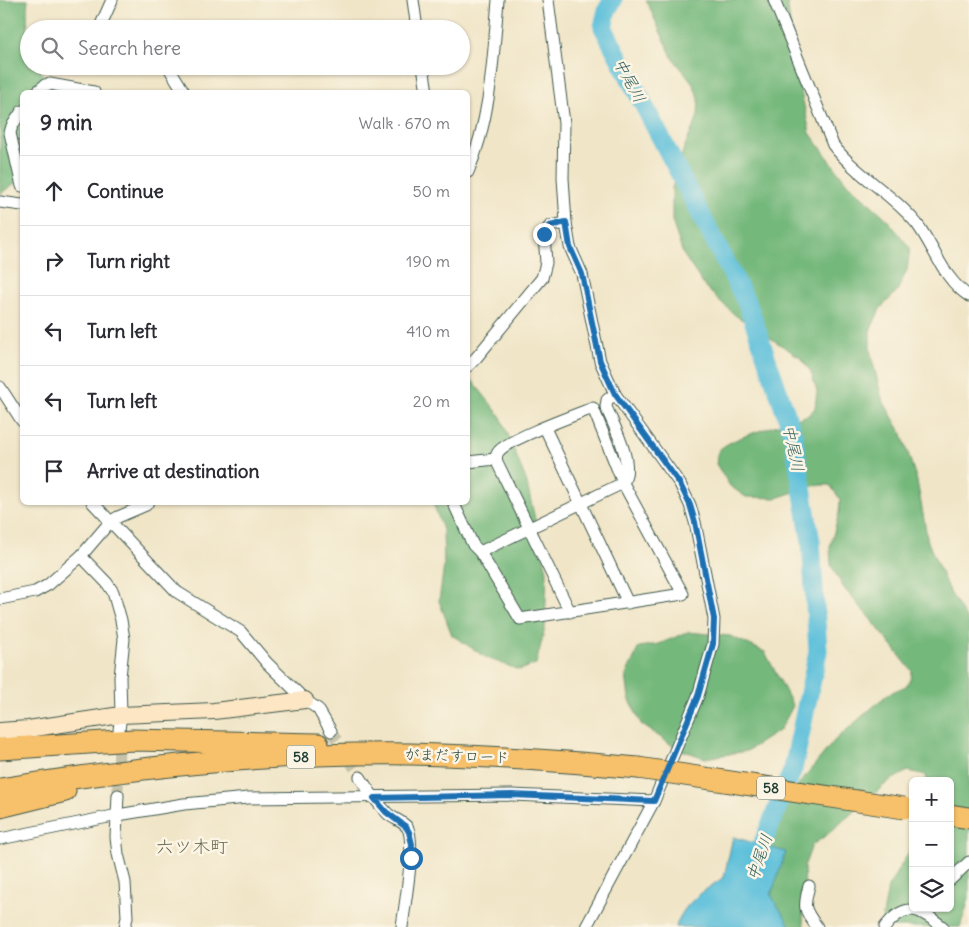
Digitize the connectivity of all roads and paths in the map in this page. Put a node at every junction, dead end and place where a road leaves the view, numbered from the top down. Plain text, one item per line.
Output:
1 (112, 0) edge
2 (413, 0) edge
3 (498, 0) edge
4 (548, 0) edge
5 (774, 0) edge
6 (103, 20) edge
7 (416, 20) edge
8 (174, 75) edge
9 (425, 75) edge
10 (39, 90) edge
11 (83, 90) edge
12 (183, 90) edge
13 (427, 90) edge
14 (20, 115) edge
15 (470, 166) edge
16 (20, 177) edge
17 (0, 202) edge
18 (20, 205) edge
19 (566, 222) junction
20 (969, 296) edge
21 (470, 364) edge
22 (0, 387) edge
23 (615, 394) junction
24 (20, 418) edge
25 (545, 428) junction
26 (496, 459) junction
27 (470, 462) edge
28 (623, 483) junction
29 (581, 504) junction
30 (95, 505) edge
31 (146, 505) edge
32 (454, 505) edge
33 (110, 522) junction
34 (530, 528) junction
35 (480, 552) junction
36 (82, 556) junction
37 (0, 599) edge
38 (628, 603) junction
39 (570, 612) junction
40 (305, 700) junction
41 (120, 723) junction
42 (0, 731) edge
43 (331, 731) tunnel mouth
44 (0, 748) edge
45 (410, 754) junction
46 (192, 764) junction
47 (360, 777) tunnel mouth
48 (0, 789) edge
49 (118, 795) tunnel mouth
50 (374, 798) junction
51 (654, 801) junction
52 (0, 807) edge
53 (908, 809) edge
54 (118, 815) junction
55 (954, 816) edge
56 (969, 818) edge
57 (0, 838) edge
58 (969, 862) edge
59 (954, 876) edge
60 (809, 886) dead end
61 (909, 910) edge
62 (921, 912) edge
63 (125, 927) edge
64 (402, 927) edge
65 (586, 927) edge
66 (817, 927) edge
67 (885, 927) edge
68 (943, 927) edge

1 - 6 street
2 - 7 street
3 - 15 street
4 - 19 street
5 - 20 street
8 - 12 street
9 - 13 street
10 - 11 street
14 - 16 street
17 - 18 street
19 - 21 street
19 - 23 street
22 - 24 street
23 - 28 street
23 - 51 street
25 - 26 street
25 - 28 street
25 - 29 street
26 - 27 street
26 - 34 street
28 - 29 street
28 - 38 street
29 - 34 street
29 - 38 street
30 - 33 street
31 - 33 street
32 - 35 street
33 - 36 street
33 - 40 street
34 - 35 street
34 - 39 street
35 - 39 street
36 - 37 street
36 - 41 street
38 - 39 street
40 - 41 street
40 - 43 street
41 - 42 street
44 - 45 highway
45 - 46 highway, がまだすロード / 58
45 - 53 highway, がまだすロード / 58, bridge
46 - 48 highway, がまだすロード / 58
46 - 52 highway
47 - 50 street
49 - 54 street
50 - 51 street
50 - 54 street
50 - 64 street
51 - 65 street
54 - 57 street
54 - 63 street
55 - 56 highway
58 - 59 street
60 - 66 street
61 - 67 street
62 - 68 street

